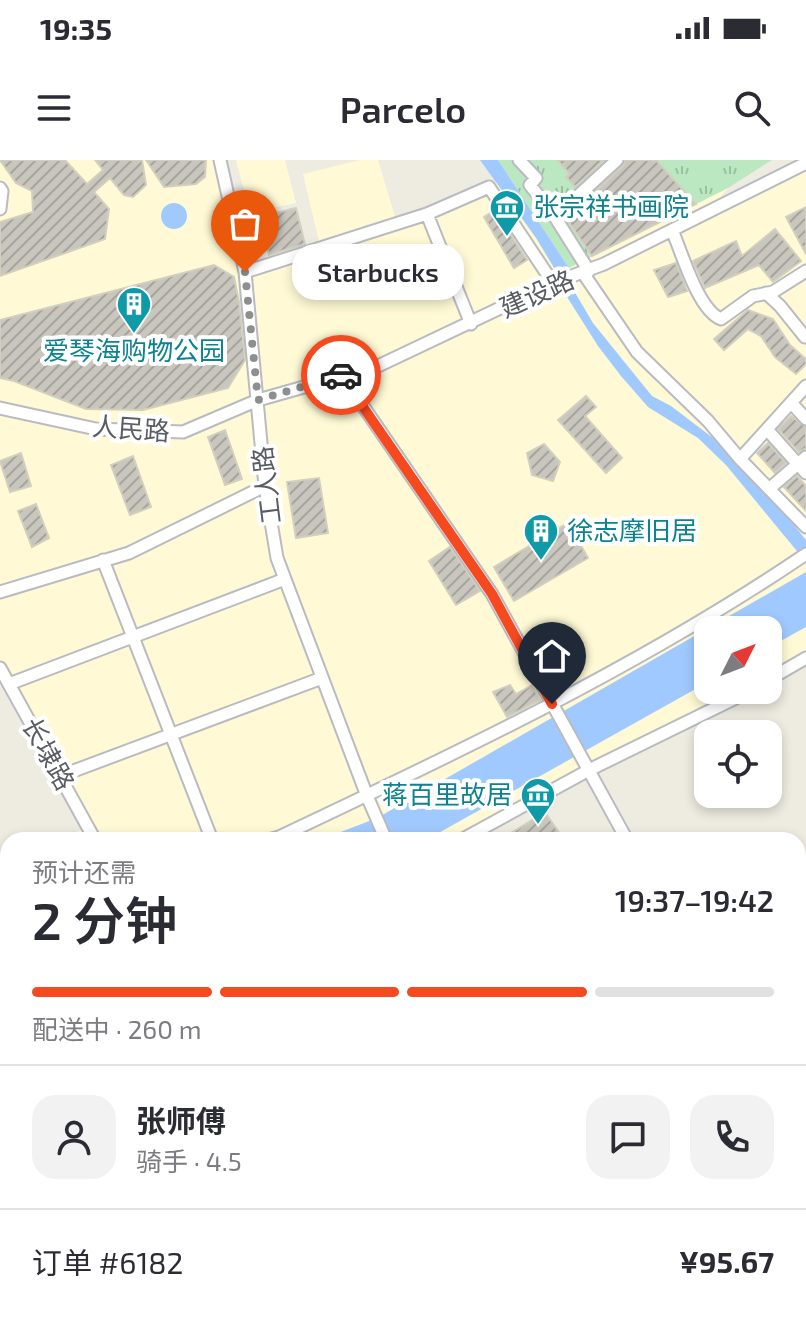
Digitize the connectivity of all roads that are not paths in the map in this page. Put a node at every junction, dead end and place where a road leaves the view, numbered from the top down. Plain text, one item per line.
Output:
1 (220, 160) edge
2 (519, 160) edge
3 (617, 160) edge
4 (806, 163) edge
5 (0, 188) edge
6 (0, 209) edge
7 (427, 214) junction
8 (555, 217) junction
9 (672, 230) junction
10 (806, 271) edge
11 (245, 272) junction
12 (586, 272) junction
13 (553, 283) junction
14 (766, 293) junction
15 (471, 324) junction
16 (805, 337) edge
17 (341, 374) junction
18 (806, 386) edge
19 (258, 400) junction
20 (795, 407) dead end
21 (0, 408) edge
22 (806, 419) edge
23 (771, 434) dead end
24 (740, 459) junction
25 (803, 465) edge
26 (265, 486) junction
27 (769, 489) junction
28 (806, 527) edge
29 (806, 554) edge
30 (103, 560) junction
31 (285, 579) junction
32 (0, 592) edge
33 (133, 637) junction
34 (806, 658) edge
35 (0, 668) edge
36 (782, 672) edge
37 (322, 678) junction
38 (9, 684) junction
39 (722, 704) edge
40 (553, 705) junction
41 (171, 735) junction
42 (587, 768) junction
43 (60, 776) junction
44 (368, 799) junction
45 (91, 832) edge
46 (209, 832) edge
47 (291, 832) edge
48 (382, 832) edge
49 (475, 832) edge
50 (623, 832) edge

1 - 11 street, 工人路
2 - 8 street
3 - 8 street
4 - 9 street, 建设路
5 - 6 street
7 - 11 street
7 - 13 street
7 - 15 street
8 - 12 street
9 - 12 street, 建设路
9 - 14 street
10 - 14 street
11 - 19 street, 工人路
12 - 13 street, 建设路
12 - 24 street
13 - 15 street, 建设路
14 - 16 street
15 - 17 street, 建设路
17 - 19 street, 建设路
17 - 40 street
18 - 24 street
19 - 21 street, 人民路
19 - 26 street, 工人路
20 - 22 street
23 - 25 street
24 - 27 street
25 - 27 street
26 - 30 street
26 - 31 street, 工人路
27 - 28 street
29 - 40 street
30 - 32 street
30 - 33 street
31 - 33 street
31 - 37 street, 工人路
33 - 38 street
33 - 41 street
34 - 36 street
35 - 38 street, 长埭路
37 - 41 street
37 - 44 street, 工人路
38 - 43 street, 长埭路
39 - 42 street
40 - 42 street
40 - 44 street
41 - 43 street
41 - 46 street
42 - 49 street
42 - 50 street
43 - 45 street, 长埭路
44 - 47 street
44 - 48 street, 工人路

